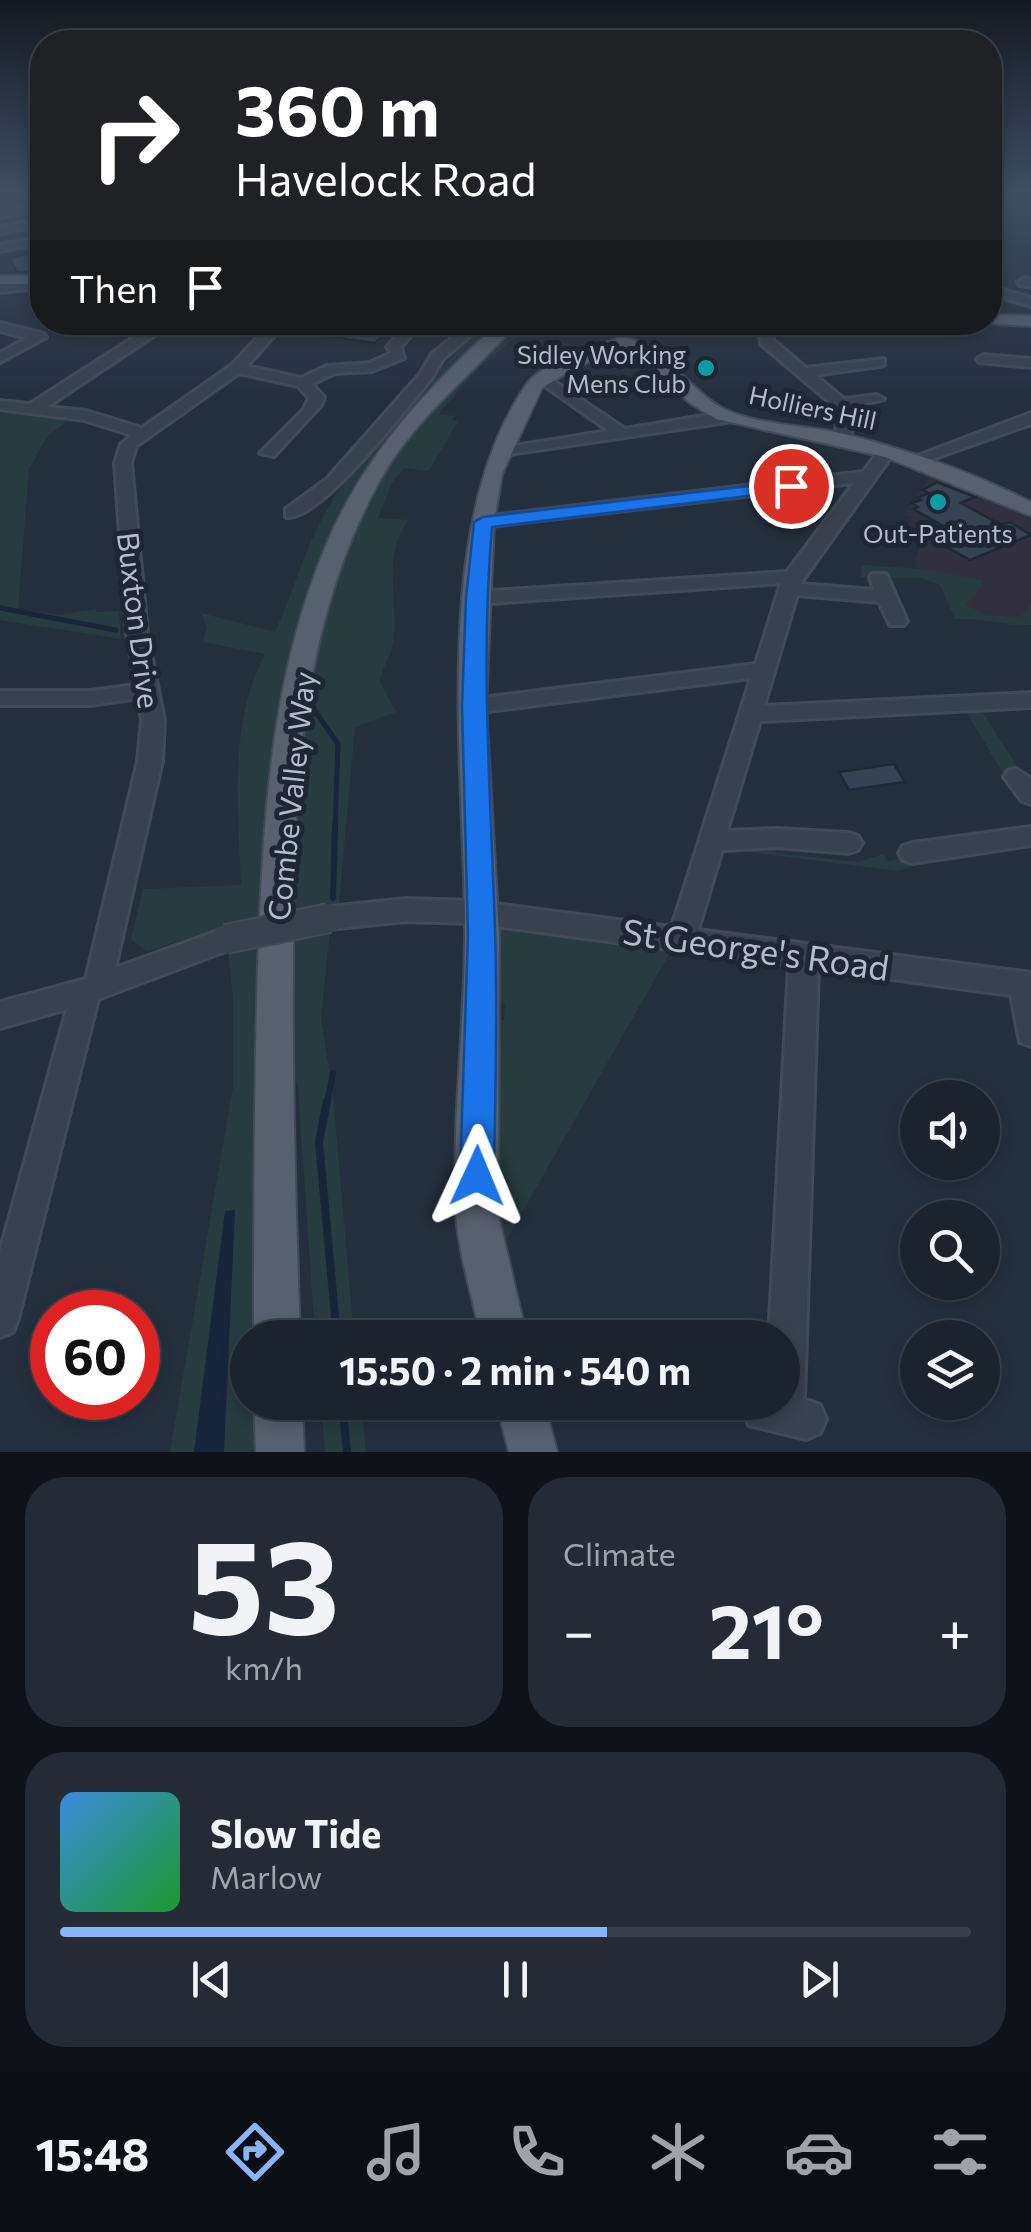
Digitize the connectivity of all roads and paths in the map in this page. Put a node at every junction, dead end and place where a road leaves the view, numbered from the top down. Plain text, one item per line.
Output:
1 (30, 281) edge
2 (0, 284) edge
3 (25, 286) dead end
4 (1002, 294) edge
5 (1031, 302) edge
6 (1002, 320) edge
7 (1031, 321) edge
8 (0, 327) edge
9 (30, 335) edge
10 (31, 335) edge
11 (148, 335) edge
12 (268, 335) edge
13 (411, 335) edge
14 (464, 335) edge
15 (496, 335) edge
16 (618, 335) edge
17 (624, 335) edge
18 (766, 335) edge
19 (0, 358) edge
20 (984, 359) dead end
21 (879, 362) dead end
22 (1031, 363) edge
23 (237, 368) junction
24 (804, 372) junction
25 (543, 378) junction
26 (302, 383) junction
27 (880, 399) dead end
28 (842, 404) junction
29 (0, 405) edge
30 (33, 409) junction
31 (727, 417) junction
32 (1031, 418) edge
33 (142, 433) junction
34 (624, 435) junction
35 (841, 439) junction
36 (265, 447) dead end
37 (887, 451) junction
38 (502, 453) junction
39 (915, 460) junction
40 (866, 477) junction
41 (1031, 510) edge
42 (292, 513) dead end
43 (483, 522) junction
44 (791, 583) junction
45 (476, 598) junction
46 (897, 621) dead end
47 (762, 670) junction
48 (148, 690) junction
49 (0, 698) edge
50 (1031, 700) edge
51 (473, 706) junction
52 (749, 714) junction
53 (1031, 836) edge
54 (712, 842) junction
55 (850, 842) dead end
56 (912, 852) dead end
57 (481, 914) junction
58 (682, 938) junction
59 (804, 955) junction
60 (1028, 985) edge
61 (93, 989) junction
62 (0, 1015) edge
63 (1031, 1033) edge
64 (0, 1320) edge
65 (277, 1320) edge
66 (500, 1320) edge
67 (788, 1320) edge
68 (279, 1420) edge
69 (524, 1420) edge
70 (280, 1452) edge
71 (532, 1452) edge

1 - 2 main road
2 - 3 street
4 - 5 street
6 - 7 main road
8 - 9 street
10 - 19 street
11 - 30 street
12 - 23 street
13 - 26 street
14 - 42 street
15 - 65 main road, Combe Valley Way
16 - 25 main road, Holliers Hill
17 - 31 main road, Holliers Hill
18 - 24 street
20 - 22 street
21 - 24 street
23 - 26 street
23 - 33 street
24 - 28 street
25 - 34 street
25 - 38 main road
26 - 36 street
27 - 28 street
28 - 35 street
29 - 30 street
30 - 33 street
31 - 34 street
31 - 35 main road, Holliers Hill
32 - 39 street
33 - 48 street, Buxton Drive
34 - 38 street
35 - 37 main road, Holliers Hill
37 - 39 main road, Holliers Hill
37 - 40 street
38 - 43 main road
39 - 41 main road, Holliers Hill
40 - 43 street
40 - 44 street
43 - 45 main road
44 - 45 street
44 - 46 street
44 - 47 street
45 - 51 main road
47 - 51 street
47 - 52 street
48 - 49 street
48 - 61 street, Buxton Drive
50 - 52 street
51 - 57 main road
52 - 54 street
53 - 56 street
54 - 55 street
54 - 58 street
57 - 58 street, St George's Road
57 - 61 street, St George's Road, bridge
57 - 66 main road
58 - 59 street, St George's Road
59 - 60 street, St George's Road
59 - 67 street
60 - 63 street
61 - 62 street, St George's Road
61 - 64 street, Buxton Drive
68 - 70 main road
69 - 71 main road

